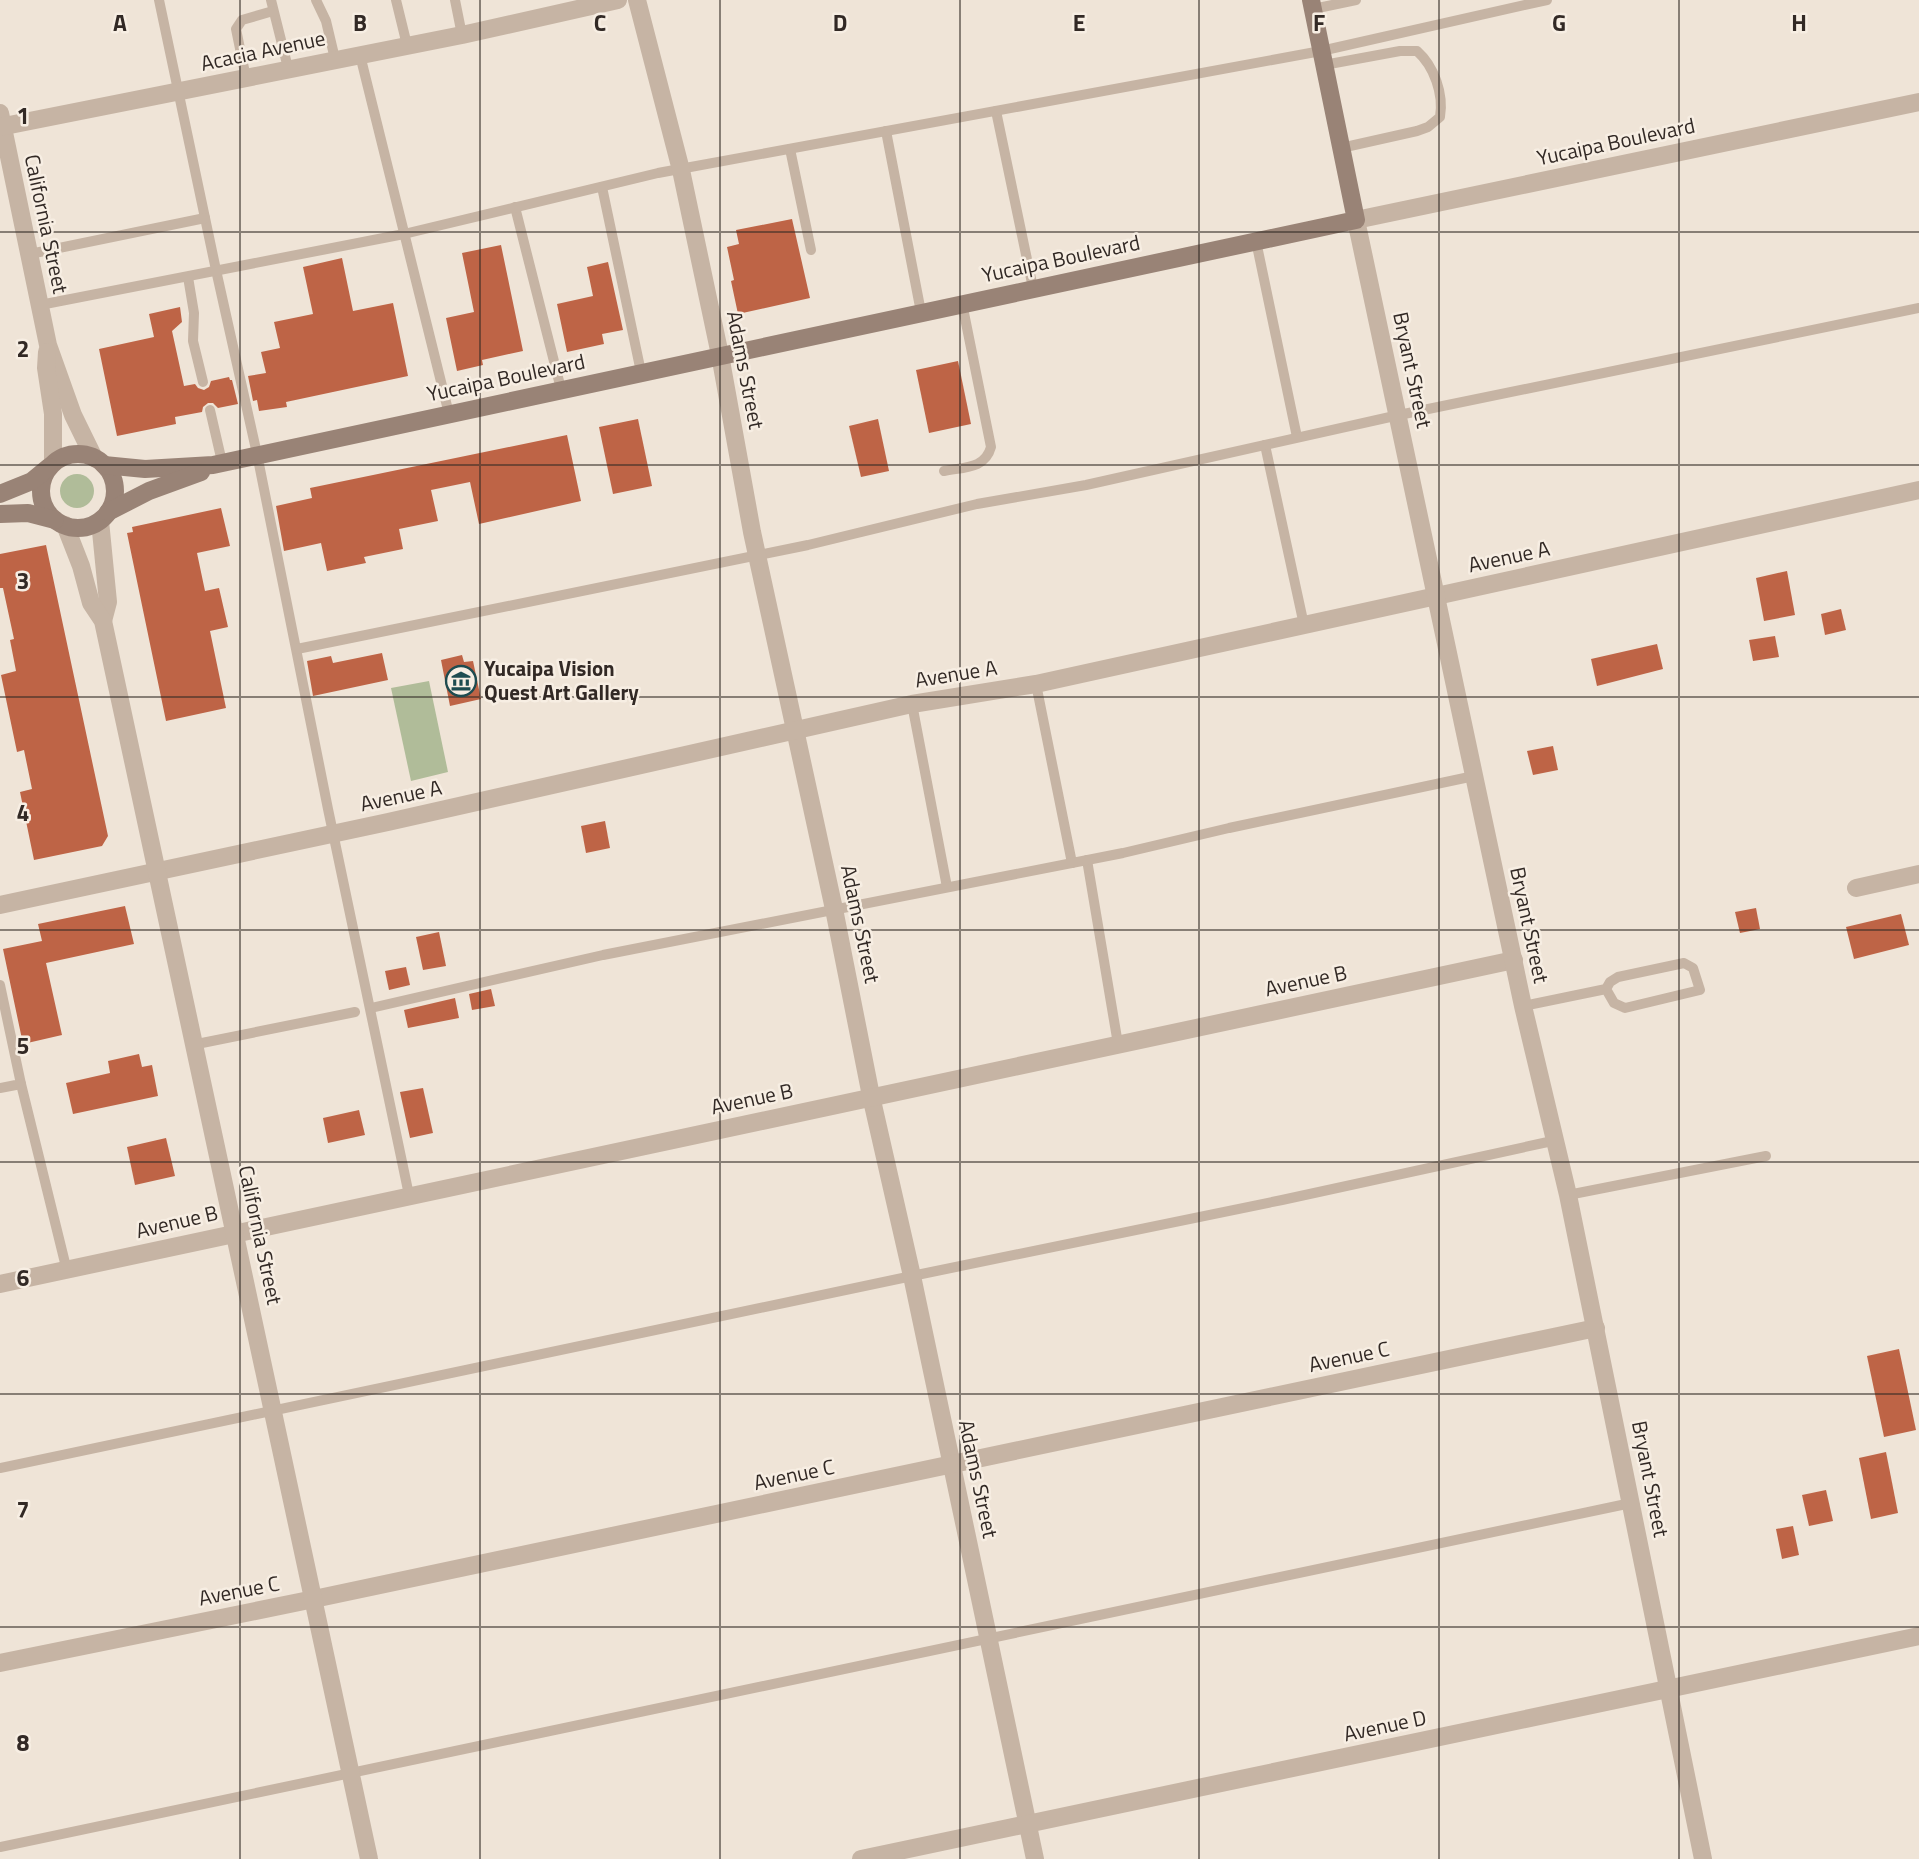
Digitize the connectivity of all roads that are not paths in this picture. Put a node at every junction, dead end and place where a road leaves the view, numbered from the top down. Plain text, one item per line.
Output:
1 (159, 0) edge
2 (316, 0) edge
3 (396, 0) edge
4 (455, 0) edge
5 (618, 0) edge
6 (638, 0) edge
7 (1356, 0) edge
8 (1547, 0) edge
9 (1312, 5) edge
10 (272, 6) edge
11 (461, 35) junction
12 (407, 45) junction
13 (360, 55) junction
14 (1323, 58) junction
15 (335, 59) junction
16 (288, 68) junction
17 (246, 78) junction
18 (177, 92) junction
19 (1919, 102) edge
20 (996, 111) junction
21 (1, 122) edge
22 (886, 131) junction
23 (1341, 148) junction
24 (790, 149) junction
25 (681, 170) junction
26 (602, 187) junction
27 (514, 207) junction
28 (205, 218) junction
29 (1356, 220) junction
30 (404, 234) junction
31 (1256, 240) junction
32 (811, 250) dead end
33 (30, 254) junction
34 (216, 270) junction
35 (188, 277) junction
36 (1032, 288) junction
37 (962, 303) junction
38 (40, 305) junction
39 (1919, 308) edge
40 (921, 312) junction
41 (48, 345) junction
42 (720, 355) junction
43 (641, 372) junction
44 (204, 382) dead end
45 (561, 389) junction
46 (210, 410) dead end
47 (449, 414) junction
48 (1399, 415) junction
49 (1297, 438) junction
50 (1265, 445) junction
51 (257, 454) junction
52 (99, 461) junction
53 (217, 463) junction
54 (51, 465) junction
55 (944, 471) dead end
56 (1919, 490) edge
57 (0, 495) edge
58 (0, 514) edge
59 (104, 516) junction
60 (60, 523) junction
61 (757, 554) junction
62 (1437, 596) junction
63 (103, 621) junction
64 (1304, 625) junction
65 (297, 649) junction
66 (1037, 684) junction
67 (912, 704) junction
68 (796, 732) junction
69 (1475, 776) junction
70 (334, 834) junction
71 (1087, 860) junction
72 (1072, 863) junction
73 (159, 870) junction
74 (1919, 874) edge
75 (947, 887) junction
76 (1856, 888) dead end
77 (0, 905) edge
78 (835, 909) junction
79 (1514, 960) junction
80 (0, 985) edge
81 (1605, 989) junction
82 (1523, 1006) junction
83 (371, 1008) junction
84 (355, 1012) dead end
85 (197, 1044) junction
86 (1118, 1044) junction
87 (21, 1084) junction
88 (0, 1088) edge
89 (871, 1096) junction
90 (1557, 1140) junction
91 (1766, 1156) dead end
92 (409, 1195) junction
93 (1568, 1195) junction
94 (235, 1232) junction
95 (67, 1271) junction
96 (912, 1276) junction
97 (0, 1284) edge
98 (1596, 1328) junction
99 (275, 1412) junction
100 (951, 1465) junction
101 (0, 1468) edge
102 (1631, 1503) junction
103 (314, 1599) junction
104 (1919, 1636) edge
105 (988, 1638) junction
106 (0, 1663) edge
107 (1668, 1689) junction
108 (351, 1772) junction
109 (1027, 1824) junction
110 (0, 1847) edge
111 (369, 1859) edge
112 (861, 1859) edge
113 (1035, 1859) edge
114 (1703, 1859) edge

1 - 18 lane
2 - 15 lane
3 - 12 lane
4 - 11 lane
5 - 11 street, Acacia Avenue
6 - 25 street, Adams Street
7 - 9 lane
8 - 14 lane
9 - 14 main road, Bryant Street
10 - 16 lane
10 - 17 lane
11 - 12 street, Acacia Avenue
12 - 13 street, Acacia Avenue
13 - 15 street, Acacia Avenue
13 - 30 lane
14 - 20 lane
14 - 23 main road, Bryant Street
14 - 23 lane
15 - 16 street, Acacia Avenue
16 - 17 street, Acacia Avenue
17 - 18 street, Acacia Avenue
18 - 21 street, Acacia Avenue
18 - 28 lane
19 - 29 street, Yucaipa Boulevard
20 - 22 lane
20 - 36 lane
21 - 33 street, California Street
22 - 24 lane
22 - 40 lane
23 - 29 main road, Bryant Street
24 - 25 lane
24 - 32 lane
25 - 26 lane
25 - 42 street, Adams Street
26 - 27 lane
26 - 43 lane
27 - 30 lane
27 - 45 lane
28 - 33 lane
28 - 34 lane
29 - 31 main road, Yucaipa Boulevard
29 - 48 street, Bryant Street
30 - 34 lane
30 - 47 lane
31 - 36 main road, Yucaipa Boulevard
31 - 49 lane
33 - 38 street, California Street
34 - 35 lane
34 - 51 lane
35 - 38 lane
35 - 44 lane
36 - 37 main road, Yucaipa Boulevard
37 - 40 main road, Yucaipa Boulevard
37 - 55 lane
38 - 41 street, California Street
39 - 48 lane
40 - 42 main road, Yucaipa Boulevard
41 - 52 street, California Street
41 - 54 street, California Street
42 - 43 main road, Yucaipa Boulevard
42 - 61 street, Adams Street
43 - 45 main road, Yucaipa Boulevard
45 - 47 main road, Yucaipa Boulevard
46 - 53 lane
47 - 51 main road, Yucaipa Boulevard
48 - 49 lane
48 - 62 street, Bryant Street
49 - 50 lane
50 - 61 lane
50 - 64 lane
51 - 53 main road, Yucaipa Boulevard
51 - 65 lane
52 - 53 main road, Yucaipa Boulevard
52 - 54 main road
52 - 59 main road
53 - 59 main road, Yucaipa Boulevard
54 - 57 main road
54 - 60 main road
56 - 62 street, Avenue A
58 - 60 main road
59 - 60 main road
59 - 63 street, California Street
60 - 63 street, California Street
61 - 65 lane
61 - 68 street, Adams Street
62 - 64 street, Avenue A
62 - 69 street, Bryant Street
63 - 73 street, California Street
64 - 66 street, Avenue A
65 - 70 lane
66 - 67 street, Avenue A
66 - 72 lane
67 - 68 street, Avenue A
67 - 75 lane
68 - 70 street, Avenue A
68 - 78 street, Adams Street
69 - 71 lane
69 - 79 street, Bryant Street
70 - 73 street, Avenue A
70 - 83 lane
71 - 72 lane
71 - 86 lane
72 - 75 lane
73 - 77 street, Avenue A
73 - 85 street, California Street
74 - 76 street
75 - 78 lane
78 - 83 lane
78 - 89 street, Adams Street
79 - 82 street, Bryant Street
79 - 86 street, Avenue B
80 - 87 lane
81 - 81 lane
81 - 82 lane
82 - 90 street, Bryant Street
83 - 92 lane
84 - 85 lane
85 - 94 street, California Street
86 - 89 street, Avenue B
87 - 88 lane
87 - 95 lane
89 - 92 street, Avenue B
89 - 96 street, Adams Street
90 - 93 street, Bryant Street
90 - 96 lane
91 - 93 lane
92 - 94 street, Avenue B
93 - 98 street, Bryant Street
94 - 95 street, Avenue B
94 - 99 street, California Street
95 - 97 street, Avenue B
96 - 99 lane
96 - 100 street, Adams Street
98 - 100 street, Avenue C
98 - 102 street, Bryant Street
99 - 101 lane
99 - 103 street, California Street
100 - 103 street, Avenue C
100 - 105 street, Adams Street
102 - 105 lane
102 - 107 street, Bryant Street
103 - 106 street, Avenue C
103 - 108 street, California Street
104 - 107 street, Avenue D
105 - 108 lane
105 - 109 street, Adams Street
107 - 109 street, Avenue D
107 - 114 street, Bryant Street
108 - 110 lane
108 - 111 street, California Street
109 - 112 street, Avenue D
109 - 113 street, Adams Street

